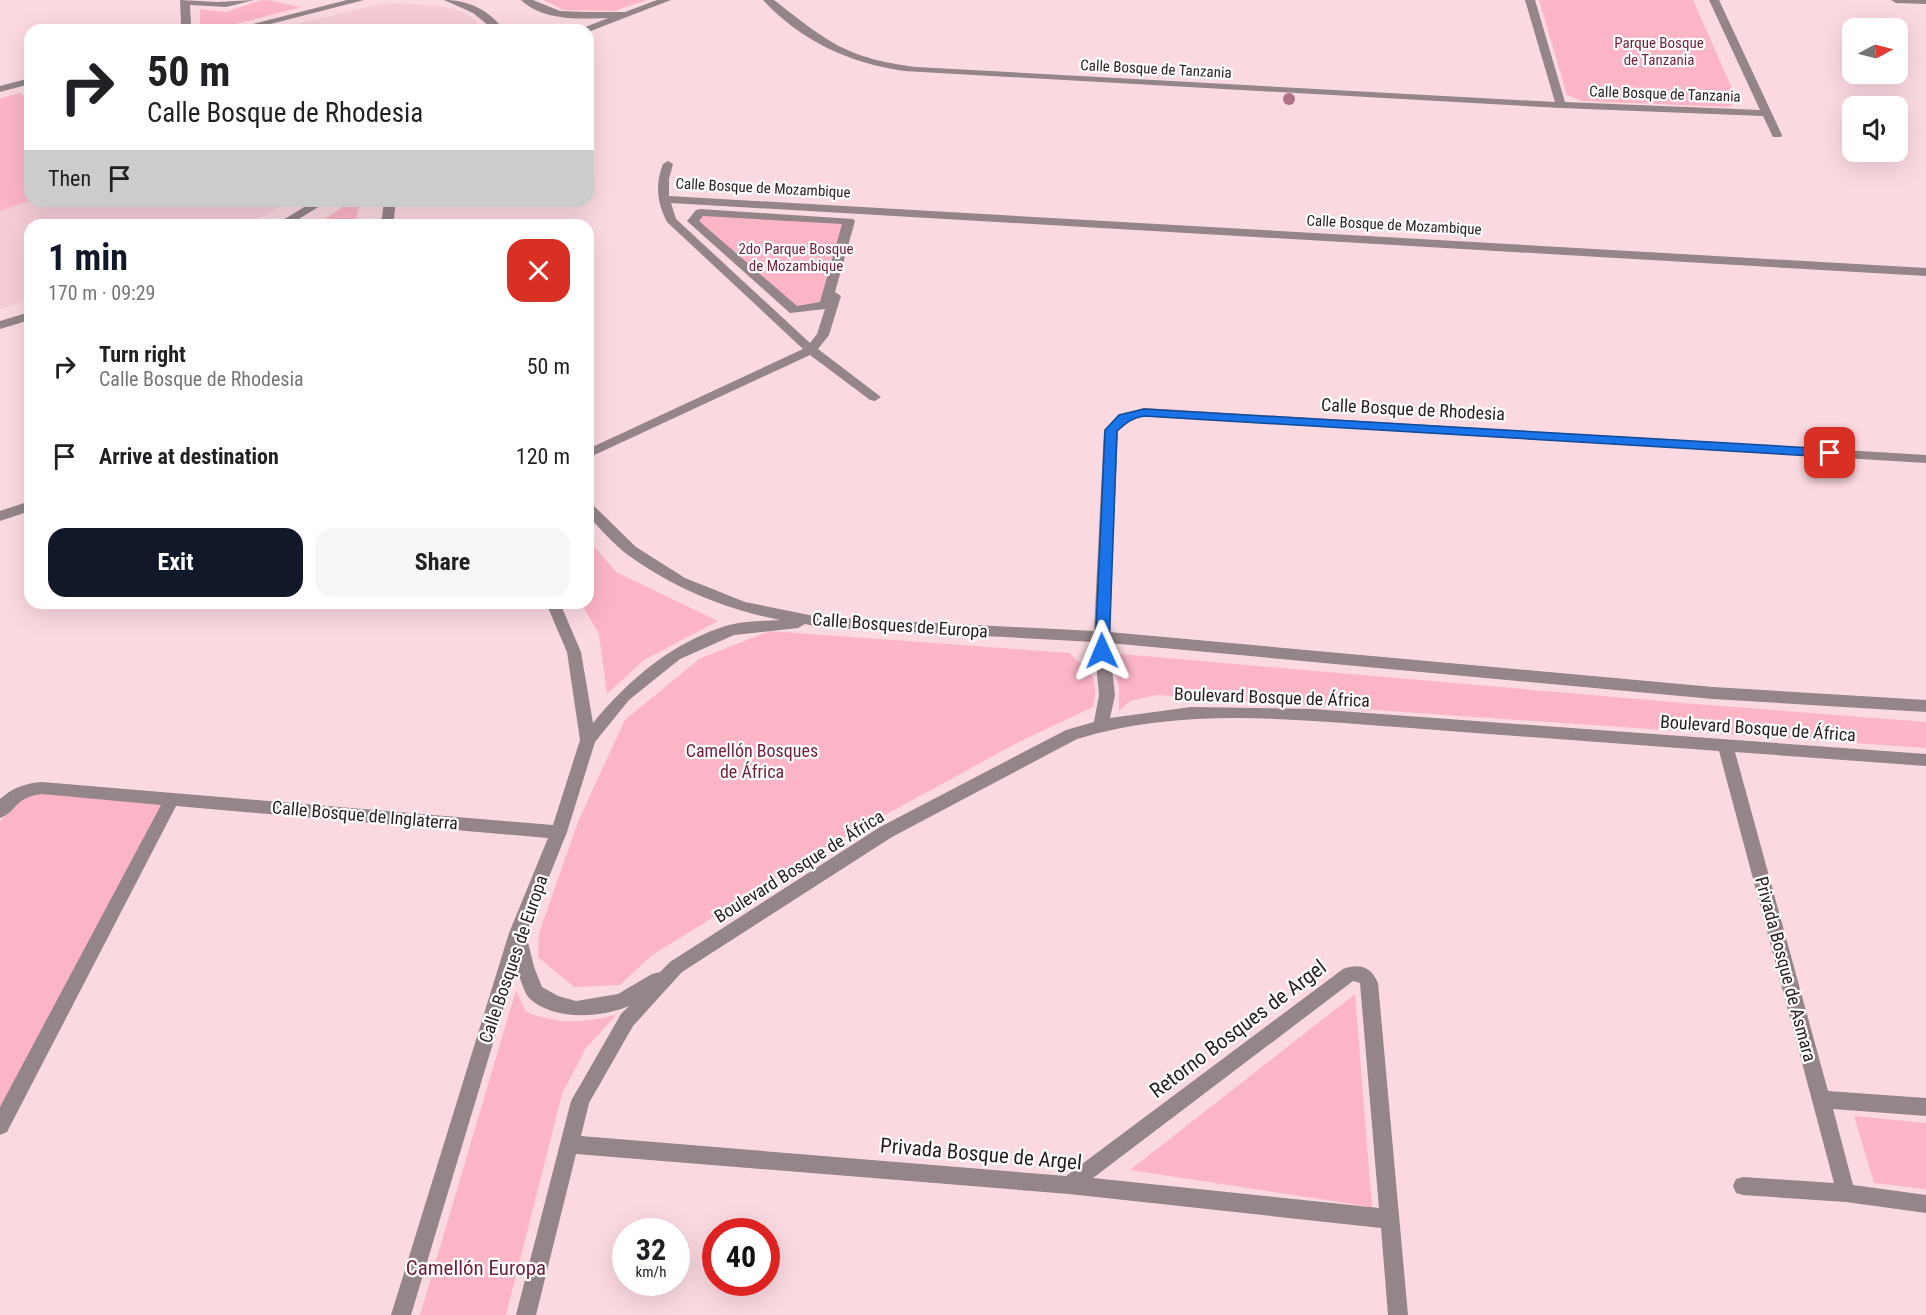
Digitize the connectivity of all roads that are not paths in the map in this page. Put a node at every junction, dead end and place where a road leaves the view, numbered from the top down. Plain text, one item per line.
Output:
1 (249, 0) edge
2 (359, 0) edge
3 (449, 0) edge
4 (526, 0) edge
5 (666, 0) edge
6 (768, 0) edge
7 (1530, 0) edge
8 (1714, 0) edge
9 (1896, 0) edge
10 (186, 1) edge
11 (1926, 1) edge
12 (623, 14) junction
13 (186, 24) edge
14 (260, 24) edge
15 (495, 24) edge
16 (594, 26) edge
17 (24, 82) edge
18 (0, 88) edge
19 (1561, 105) junction
20 (1767, 113) junction
21 (1777, 135) dead end
22 (668, 164) dead end
23 (664, 199) junction
24 (312, 207) edge
25 (860, 211) junction
26 (291, 219) edge
27 (693, 221) joint
28 (1926, 272) edge
29 (24, 318) edge
30 (0, 325) edge
31 (812, 350) junction
32 (876, 397) dead end
33 (594, 451) edge
34 (1926, 459) edge
35 (24, 508) edge
36 (594, 514) edge
37 (0, 516) edge
38 (555, 609) edge
39 (819, 622) junction
40 (1101, 637) junction
41 (1926, 706) edge
42 (1101, 724) junction
43 (588, 740) junction
44 (1725, 745) junction
45 (1926, 760) edge
46 (172, 799) junction
47 (0, 811) edge
48 (559, 832) junction
49 (518, 933) junction
50 (676, 967) junction
51 (1820, 1100) junction
52 (1926, 1107) edge
53 (0, 1126) edge
54 (568, 1144) junction
55 (1069, 1185) junction
56 (1743, 1186) dead end
57 (1846, 1193) junction
58 (1926, 1204) edge
59 (1390, 1219) junction
60 (401, 1315) edge
61 (526, 1315) edge
62 (1398, 1315) edge

1 - 10 street
2 - 14 street
3 - 15 street
4 - 12 street
5 - 12 street
6 - 19 street, Calle Bosque de Tanzania
7 - 19 street
8 - 20 street, Calle Bosque de Tanzania
9 - 11 street
10 - 13 street
12 - 16 street
17 - 18 street
19 - 20 street, Calle Bosque de Tanzania
20 - 21 street, Calle Bosque de Tanzania
22 - 23 street, Calle Bosque de Mozambique
23 - 25 street, Calle Bosque de Mozambique
23 - 31 street, Calle Bosque de Mozambique
24 - 26 street
25 - 28 street, Calle Bosque de Mozambique
25 - 31 street, Calle Bosque de Mozambique
27 - 27 street
29 - 30 street
31 - 32 street, Calle Bosque de Mozambique
31 - 33 street
34 - 40 street, Calle Bosque de Rhodesia
35 - 37 street
36 - 39 street, Calle Bosques de Europa
38 - 43 street, Calle Bosques de Europa
39 - 40 street, Calle Bosques de Europa
39 - 43 street
40 - 41 street, Boulevard Bosque de África
40 - 42 street
42 - 44 street, Boulevard Bosque de África
42 - 50 street, Boulevard Bosque de África
43 - 48 street, Calle Bosques de Europa
44 - 45 street, Boulevard Bosque de África
44 - 51 street, Privada Bosque de Asmara
46 - 47 street, Calle Bosque de Inglaterra
46 - 48 street, Calle Bosque de Inglaterra
46 - 53 street
48 - 49 street, Calle Bosques de Europa
49 - 50 street
49 - 60 street, Calle Bosques de Europa
50 - 54 street, Boulevard Bosque de África
51 - 52 street
51 - 57 street, Privada Bosque de Asmara
54 - 55 street, Privada Bosque de Argel
54 - 61 street
55 - 59 street, Privada Bosque de Argel
55 - 59 street, Retorno Bosques de Argel
56 - 57 street
57 - 58 street
59 - 62 street, Retorno Bosques de Argel

